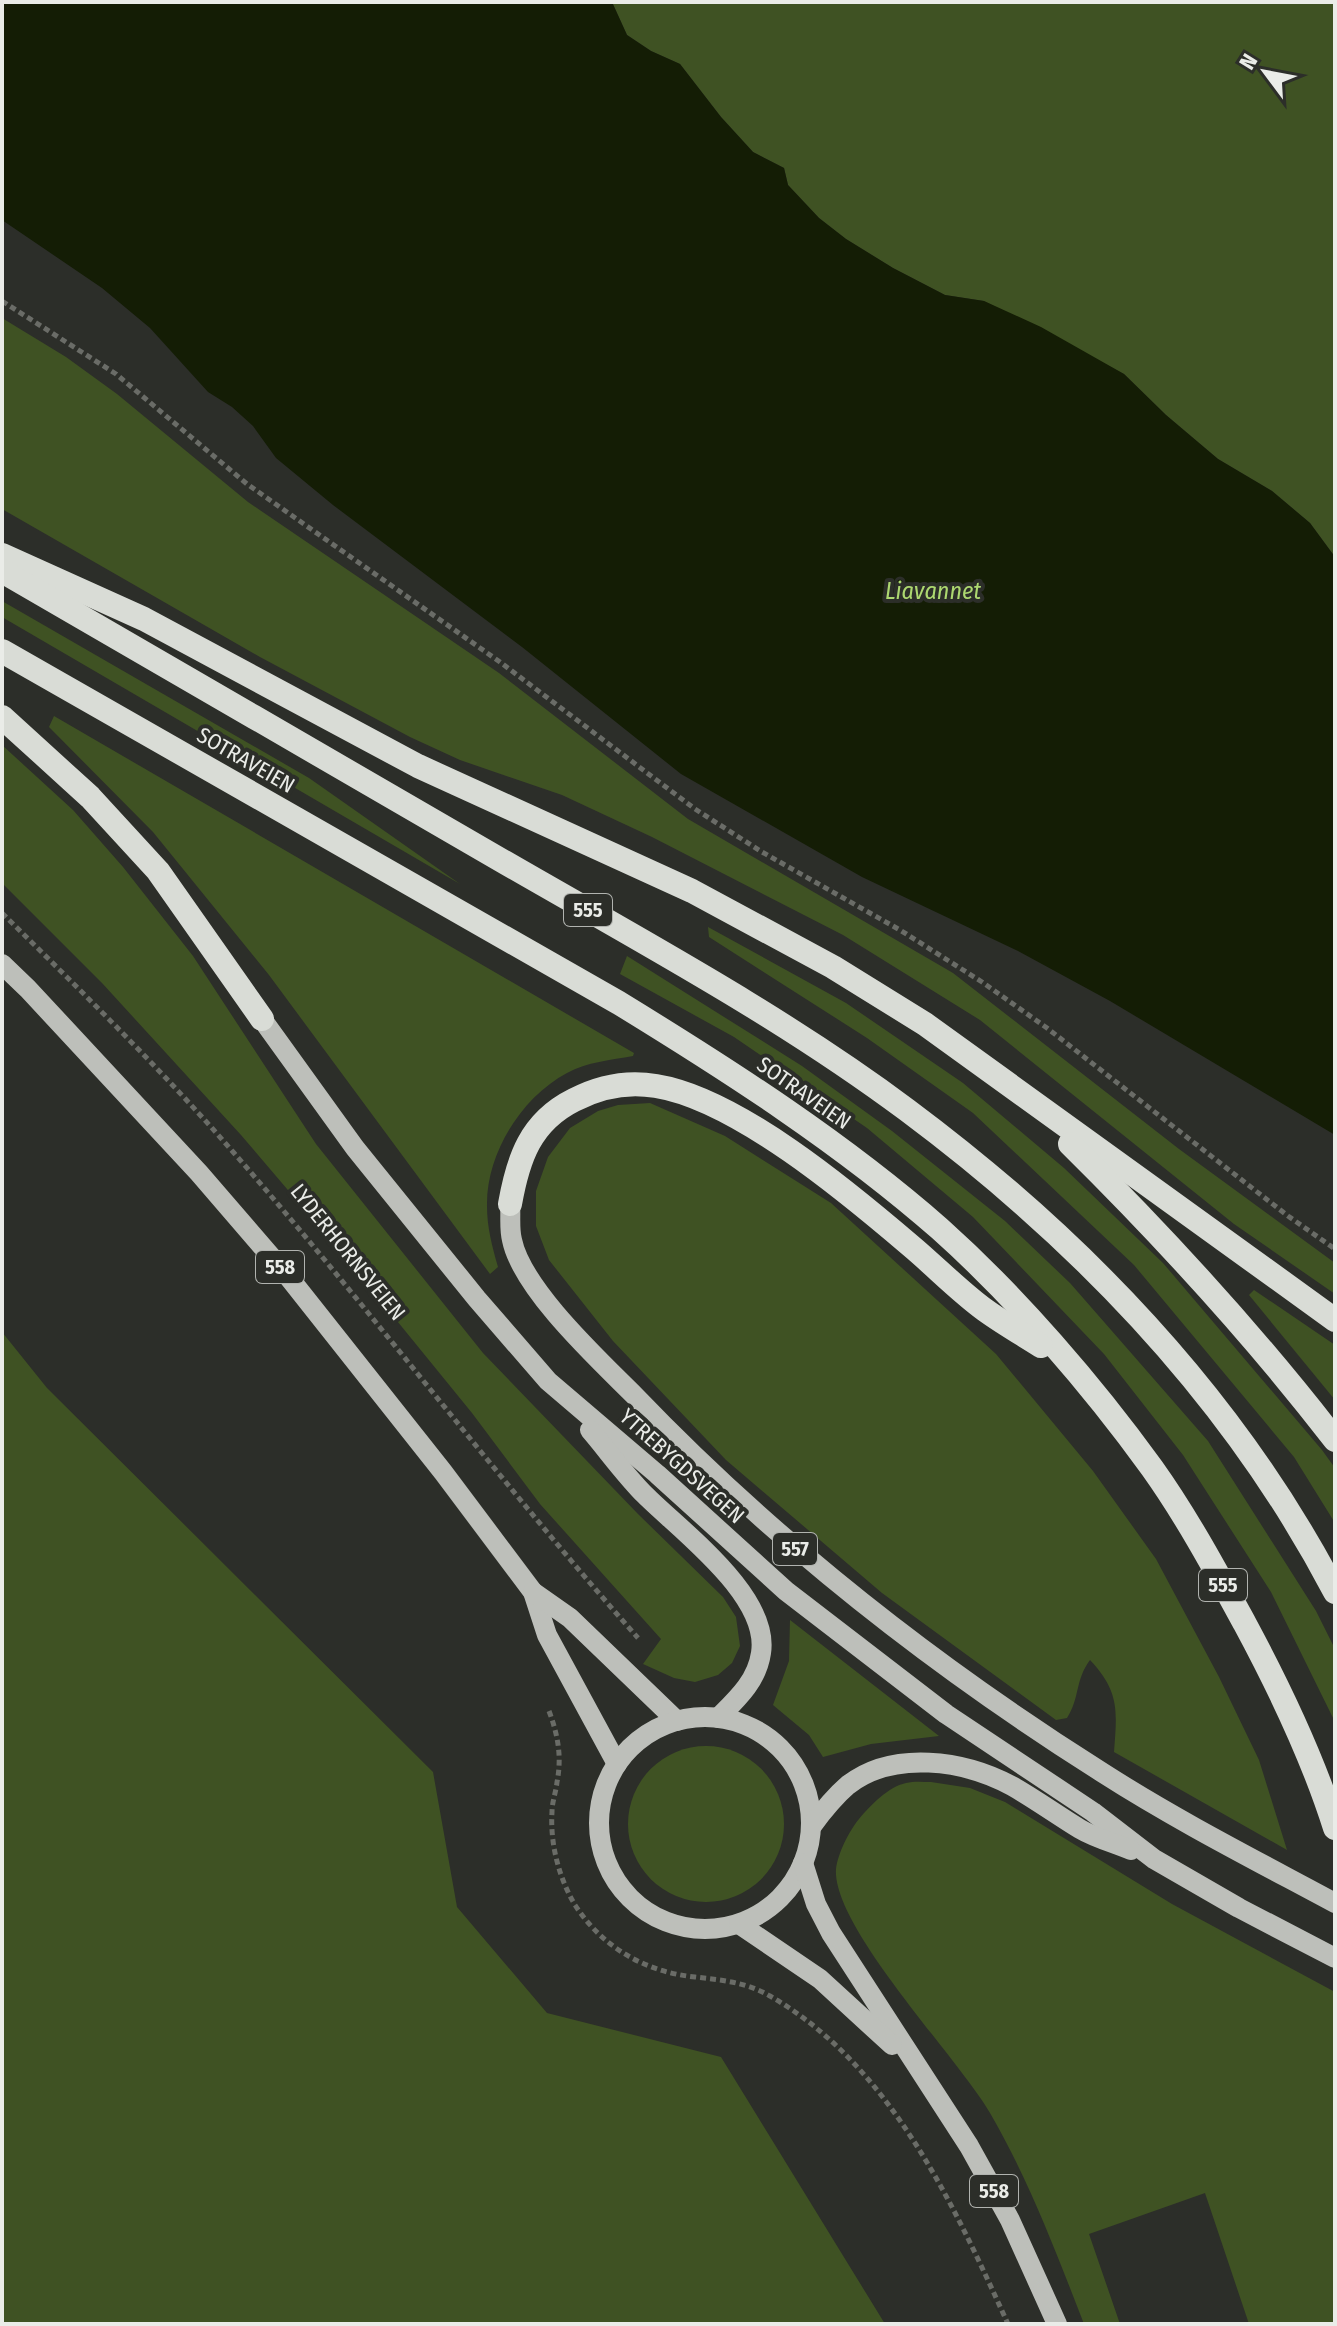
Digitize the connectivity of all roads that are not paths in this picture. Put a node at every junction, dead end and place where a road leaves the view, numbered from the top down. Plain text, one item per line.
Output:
1 (2, 555) edge
2 (2, 571) edge
3 (2, 651) edge
4 (2, 717) edge
5 (2, 964) edge
6 (262, 1019) joint
7 (1016, 1090) junction
8 (510, 1204) joint
9 (1335, 1320) edge
10 (1070, 1365) junction
11 (548, 1381) junction
12 (1335, 1440) edge
13 (533, 1592) junction
14 (1335, 1592) edge
15 (718, 1718) junction
16 (677, 1721) junction
17 (617, 1764) junction
18 (811, 1827) junction
19 (1335, 1828) edge
20 (1154, 1859) junction
21 (803, 1863) junction
22 (1335, 1903) edge
23 (739, 1924) junction
24 (1335, 1958) edge
25 (915, 2067) junction
26 (1057, 2324) edge

1 - 7 highway
2 - 14 highway, SOTRAVEIEN / 555
3 - 10 highway, SOTRAVEIEN / 555
4 - 6 highway
5 - 13 main road, 558
6 - 11 main road, YTREBYGDSVEGEN / 557
7 - 9 highway
7 - 12 highway
8 - 10 highway, 555
8 - 22 main road, 557
10 - 19 highway, SOTRAVEIEN / 555
11 - 15 main road, 557
11 - 20 main road, YTREBYGDSVEGEN / 557
13 - 16 main road, 558
13 - 17 main road, 558
15 - 16 main road
15 - 18 main road
16 - 17 main road
17 - 23 main road
18 - 20 main road, 557
18 - 21 main road
20 - 24 main road, YTREBYGDSVEGEN / 557
21 - 23 main road
21 - 25 main road, 558
23 - 25 main road, 558
25 - 26 main road, 558

